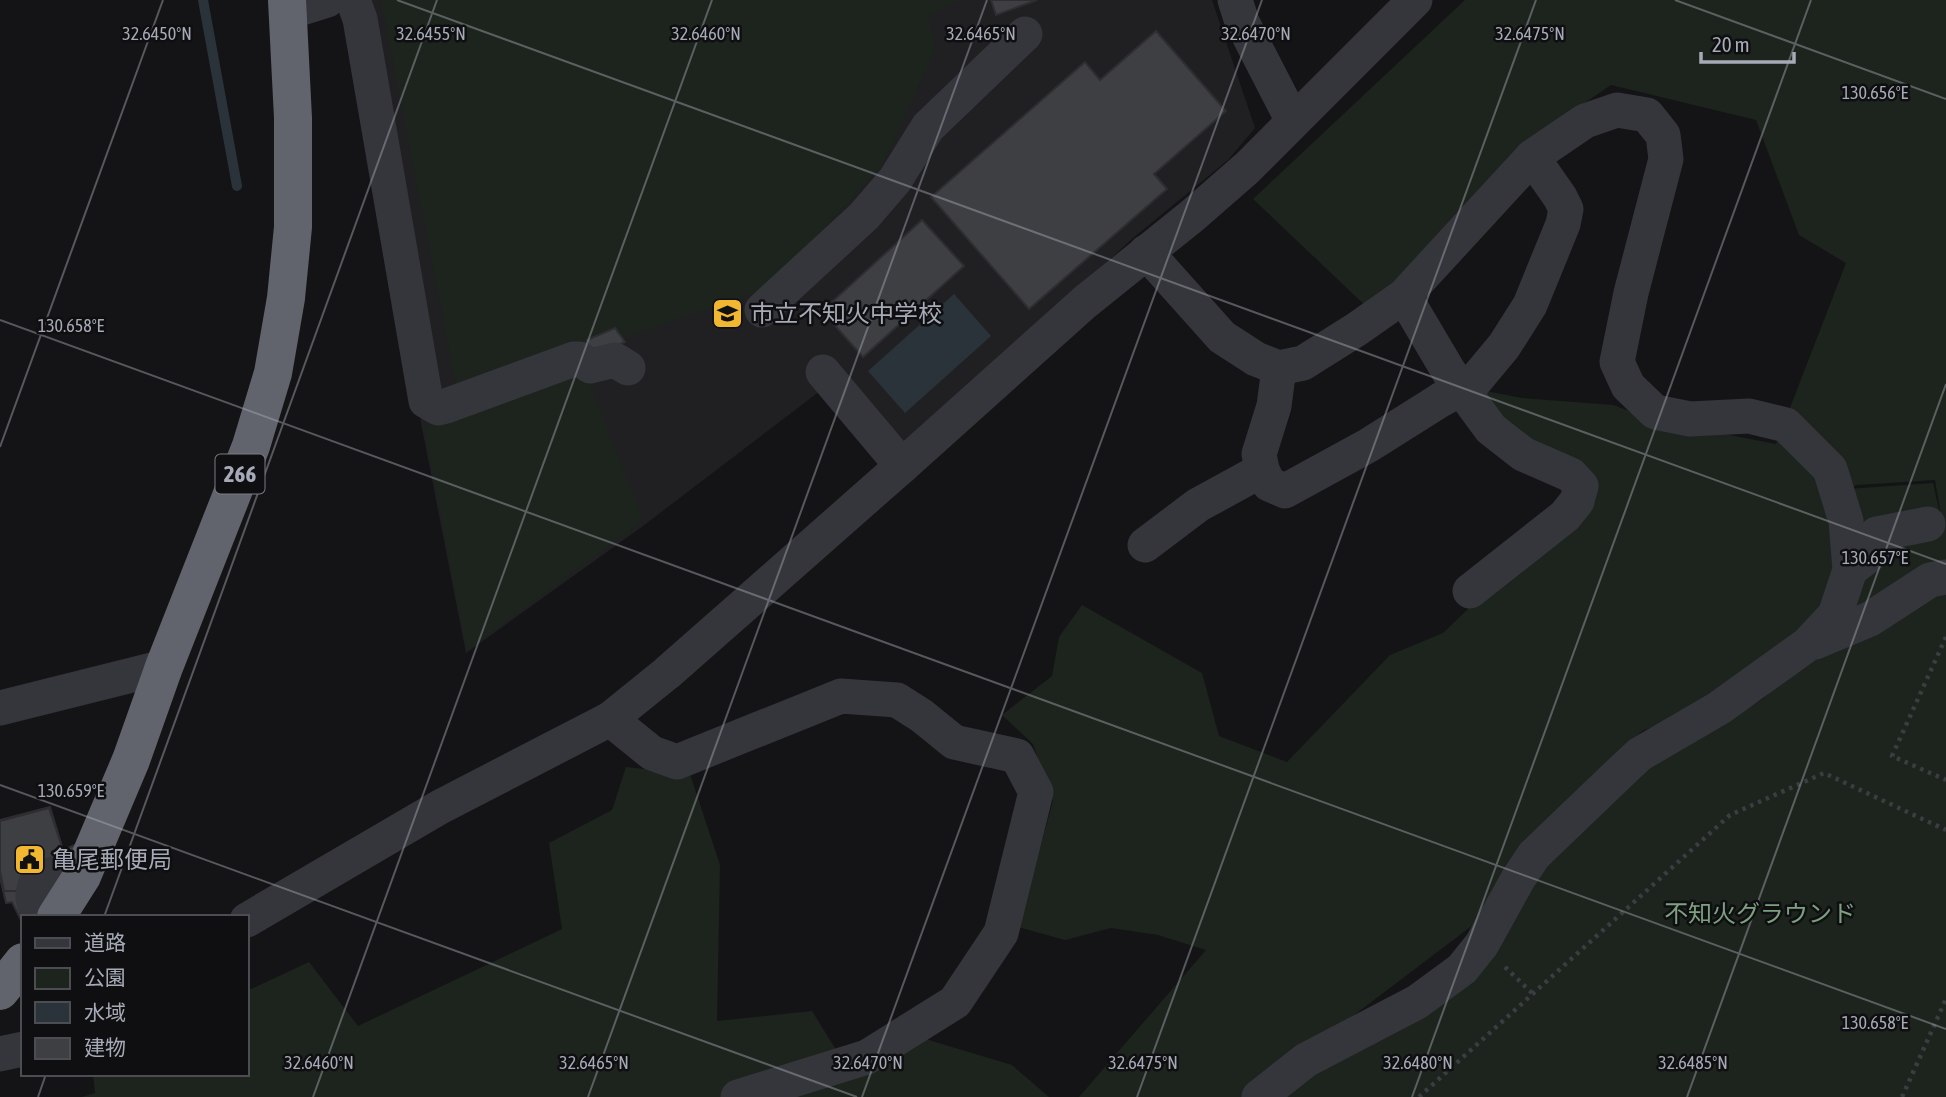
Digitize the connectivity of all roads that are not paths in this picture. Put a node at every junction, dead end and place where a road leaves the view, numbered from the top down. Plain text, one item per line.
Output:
1 (327, 0) edge
2 (352, 0) edge
3 (1236, 0) edge
4 (1415, 0) edge
5 (288, 6) edge
6 (1025, 34) dead end
7 (1293, 121) junction
8 (1532, 157) junction
9 (1146, 252) junction
10 (1404, 296) junction
11 (762, 310) dead end
12 (1279, 368) junction
13 (628, 369) dead end
14 (823, 372) dead end
15 (902, 466) junction
16 (1262, 470) junction
17 (1928, 524) dead end
18 (1145, 545) dead end
19 (1850, 570) junction
20 (1946, 577) edge
21 (1470, 591) dead end
22 (1808, 644) junction
23 (164, 667) junction
24 (0, 708) edge
25 (610, 719) junction
26 (82, 876) junction
27 (38, 915) edge
28 (57, 915) edge
29 (248, 919) edge
30 (21, 965) edge
31 (0, 991) edge
32 (21, 1049) edge
33 (0, 1054) edge
34 (738, 1097) edge
35 (1259, 1097) edge

1 - 5 street
2 - 13 street
3 - 7 street
4 - 7 street
5 - 23 highway, 266
6 - 11 street
7 - 9 street
8 - 10 street
8 - 16 street, bridge
8 - 19 street
9 - 12 street
9 - 15 street
10 - 12 street
10 - 21 street
12 - 16 street
14 - 15 street
15 - 25 street
16 - 18 street
17 - 19 street
19 - 22 street
20 - 22 street
22 - 35 street
23 - 24 street
23 - 26 highway, 266
25 - 29 street
25 - 34 street
26 - 27 street
26 - 28 highway, 266
30 - 31 highway
32 - 33 street

